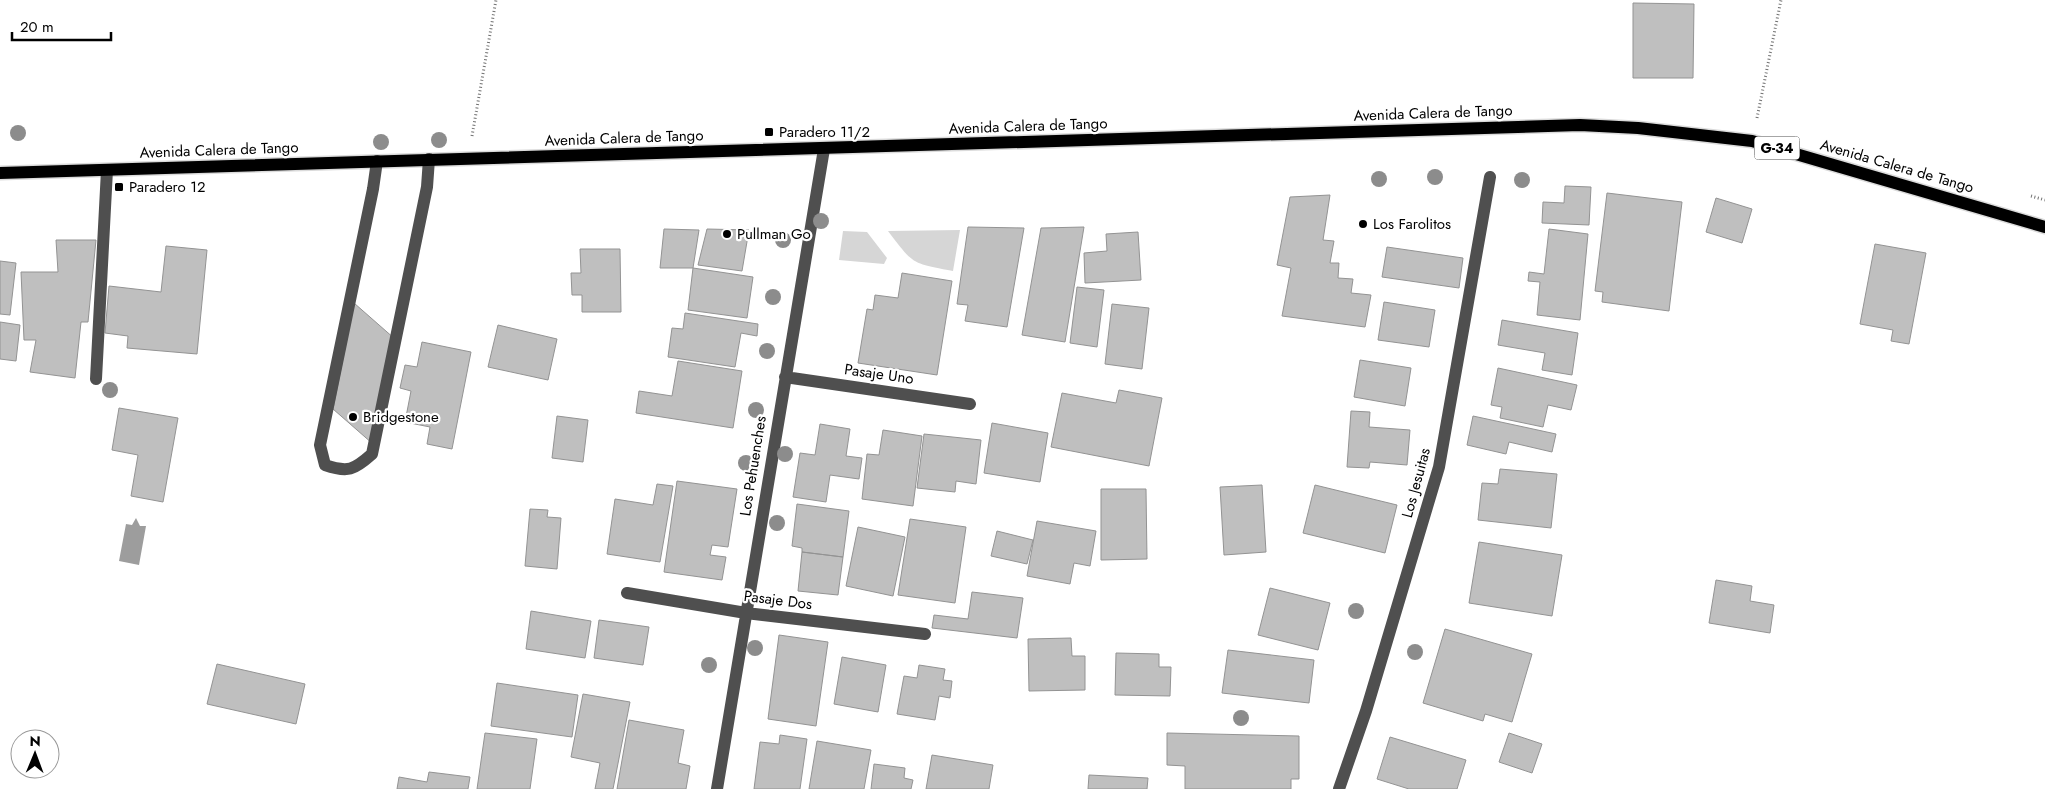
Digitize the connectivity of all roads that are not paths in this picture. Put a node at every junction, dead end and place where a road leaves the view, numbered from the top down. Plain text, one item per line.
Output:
1 (824, 149) junction
2 (429, 159) junction
3 (377, 161) junction
4 (107, 170) junction
5 (0, 173) edge
6 (1490, 177) dead end
7 (2045, 227) edge
8 (784, 377) junction
9 (96, 378) dead end
10 (970, 404) dead end
11 (628, 593) dead end
12 (746, 613) junction
13 (926, 634) dead end
14 (717, 789) edge
15 (1339, 789) edge

1 - 2 main road, Avenida Calera de Tango / G-34
1 - 7 main road, Avenida Calera de Tango / G-34
1 - 8 street, Los Pehuenches
2 - 3 main road, Avenida Calera de Tango / G-34
2 - 3 street
3 - 4 main road, Avenida Calera de Tango / G-34
4 - 5 main road, Avenida Calera de Tango / G-34
4 - 9 street
6 - 15 street, Los Jesuitas
8 - 10 street, Pasaje Uno
8 - 12 street, Los Pehuenches
11 - 12 street, Pasaje Dos
12 - 13 street, Pasaje Dos
12 - 14 street, Los Pehuenches

